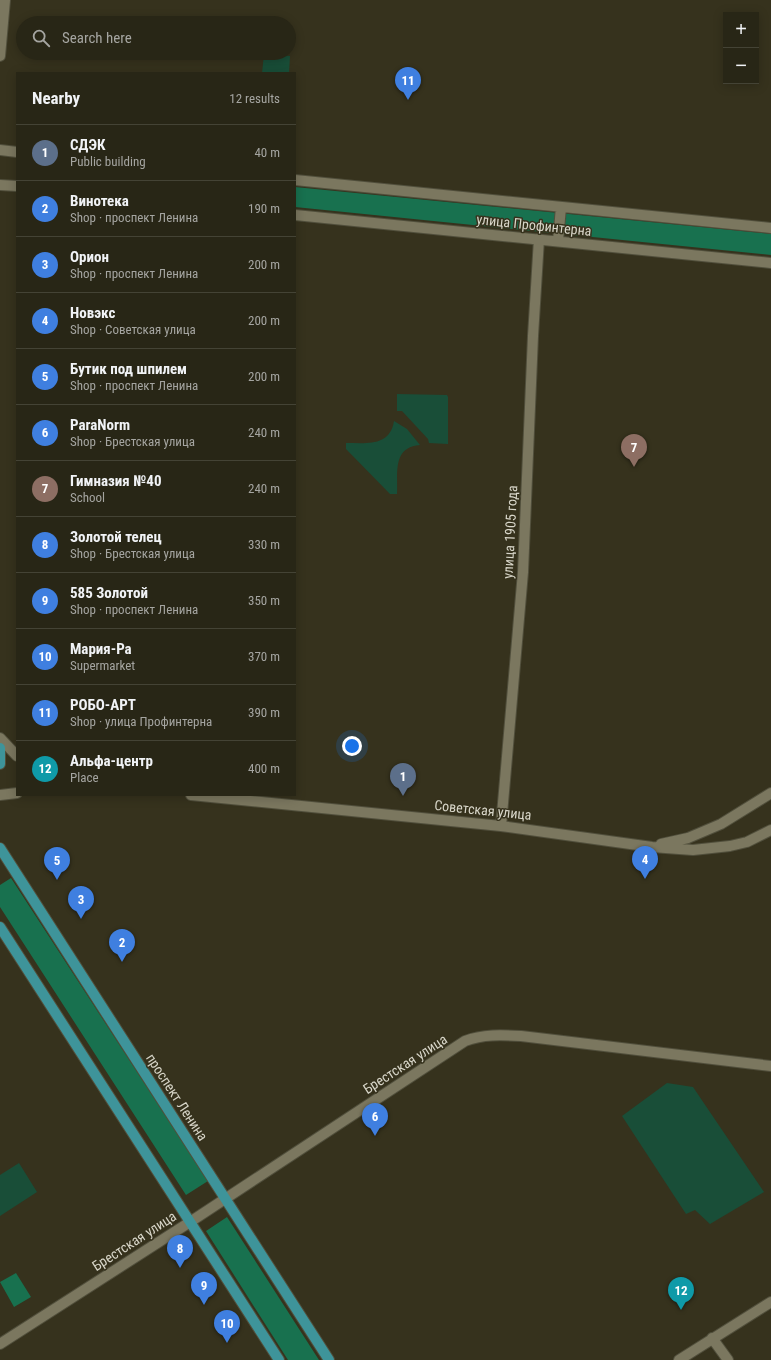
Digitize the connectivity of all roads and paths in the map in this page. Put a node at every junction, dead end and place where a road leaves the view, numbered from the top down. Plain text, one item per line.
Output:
1 (5, 0) edge
2 (0, 56) edge
3 (0, 150) edge
4 (16, 152) edge
5 (296, 180) edge
6 (0, 185) edge
7 (16, 186) edge
8 (561, 207) junction
9 (296, 215) edge
10 (771, 228) edge
11 (539, 239) junction
12 (558, 241) junction
13 (771, 262) edge
14 (0, 738) edge
15 (0, 748) edge
16 (16, 755) edge
17 (0, 764) edge
18 (16, 793) edge
19 (771, 793) edge
20 (0, 795) edge
21 (201, 796) edge
22 (501, 826) junction
23 (771, 830) edge
24 (652, 847) junction
25 (0, 848) edge
26 (0, 927) edge
27 (771, 1066) edge
28 (226, 1198) junction
29 (190, 1222) junction
30 (771, 1302) edge
31 (712, 1338) junction
32 (0, 1344) edge
33 (279, 1360) edge
34 (330, 1360) edge
35 (679, 1360) edge
36 (728, 1360) edge

1 - 2 street
3 - 4 street
5 - 8 street, улица Профинтерна
6 - 7 street
8 - 10 street, улица Профинтерна
8 - 12 street
9 - 11 street, улица Профинтерна
11 - 12 street, улица Профинтерна
11 - 22 street, улица 1905 года
12 - 13 street, улица Профинтерна
14 - 16 street
15 - 17 main road
18 - 20 street
19 - 24 street, Советская улица
21 - 22 street, Советская улица
22 - 24 street, Советская улица
23 - 24 street, Советская улица
25 - 28 main road, проспект Ленина
26 - 29 main road
27 - 28 street, Брестская улица
28 - 29 street, Брестская улица
28 - 34 main road, проспект Ленина
29 - 32 street, Брестская улица
29 - 33 main road
30 - 31 street
31 - 35 street
31 - 36 street

